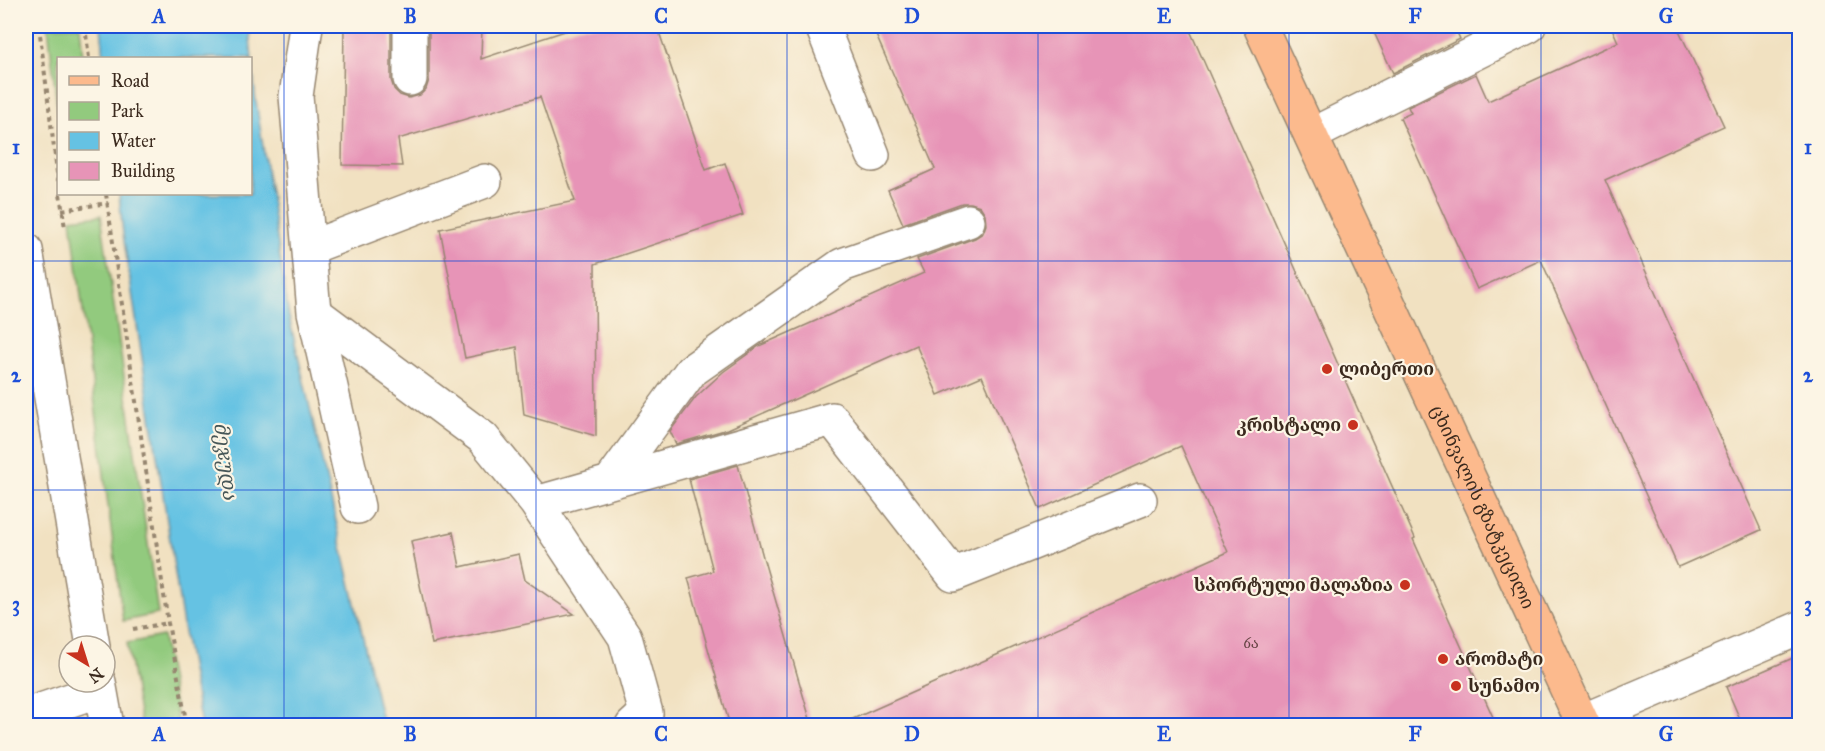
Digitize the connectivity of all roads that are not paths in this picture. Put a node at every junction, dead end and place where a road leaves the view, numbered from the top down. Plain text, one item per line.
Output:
1 (306, 26) edge
2 (410, 26) edge
3 (822, 26) edge
4 (1260, 26) edge
5 (1529, 26) edge
6 (410, 79) dead end
7 (1311, 135) junction
8 (873, 155) dead end
9 (485, 181) dead end
10 (968, 221) dead end
11 (309, 248) junction
12 (26, 250) edge
13 (314, 312) junction
14 (610, 482) junction
15 (1140, 500) dead end
16 (536, 503) junction
17 (358, 507) dead end
18 (1800, 628) edge
19 (91, 634) edge
20 (80, 694) edge
21 (101, 694) edge
22 (26, 715) edge
23 (1583, 723) edge
24 (107, 726) edge
25 (632, 726) edge

1 - 11 street
2 - 6 street
3 - 8 street
4 - 7 main road, ცხინვალის გზატკეცილი
5 - 7 street
7 - 23 main road, ცხინვალის გზატკეცილი
9 - 11 street
10 - 14 street
11 - 13 street
12 - 19 street
13 - 16 street
13 - 17 street
14 - 15 street
14 - 16 street
16 - 25 street
18 - 23 street
20 - 22 street
21 - 24 street

